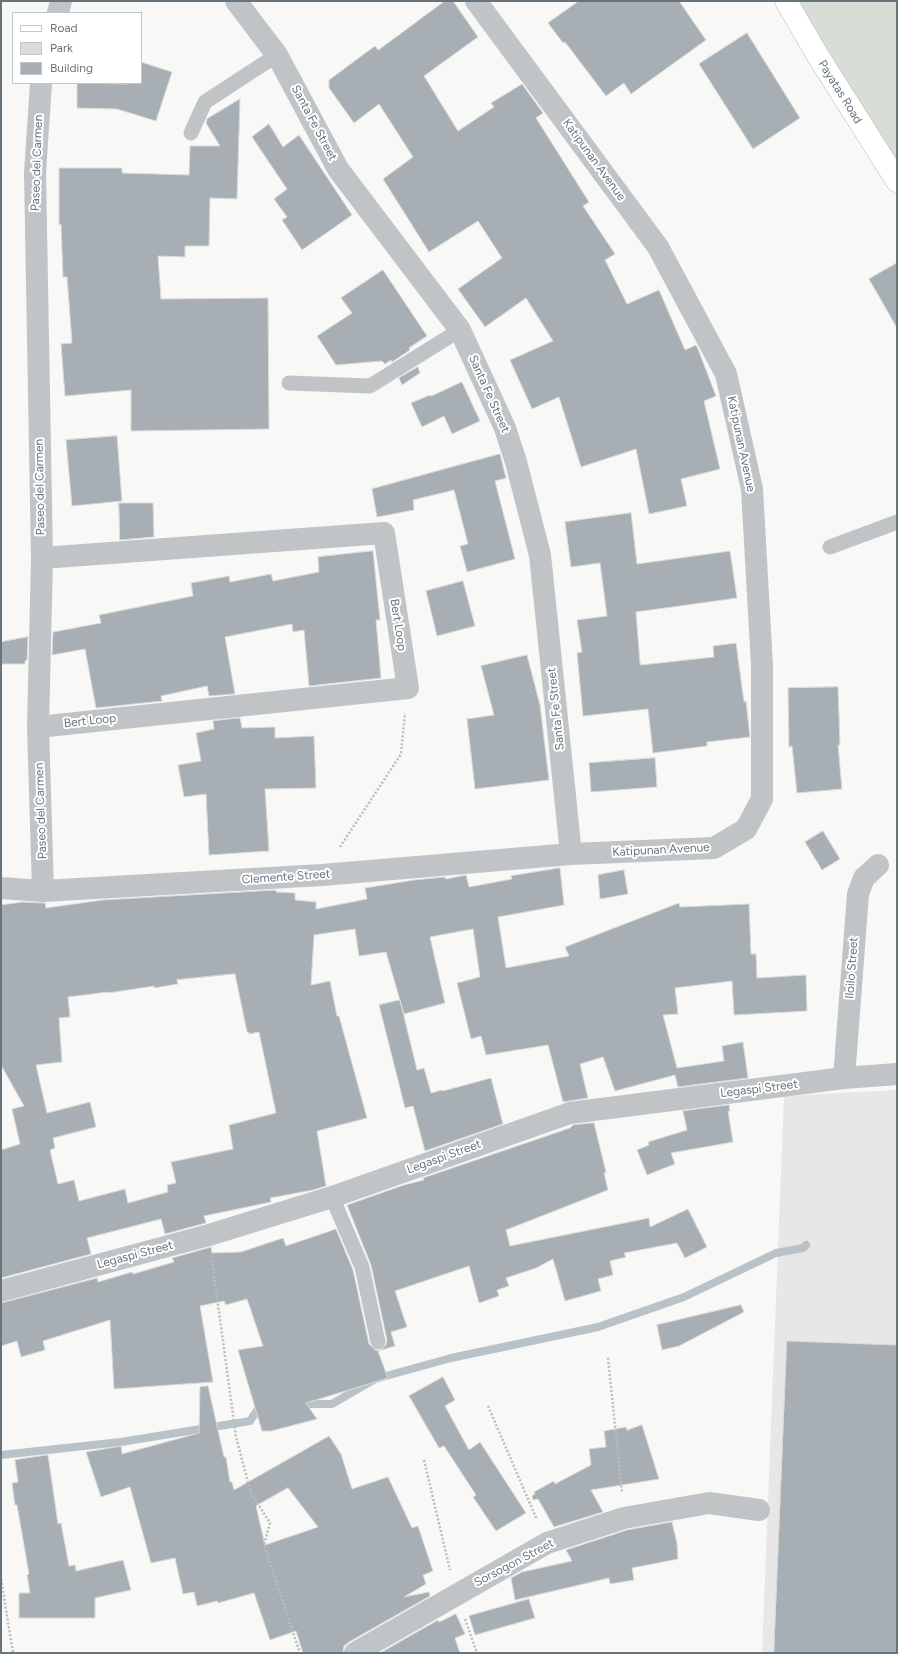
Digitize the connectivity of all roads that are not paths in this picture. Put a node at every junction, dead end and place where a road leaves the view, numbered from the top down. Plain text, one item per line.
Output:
1 (61, 1) edge
2 (236, 1) edge
3 (476, 1) edge
4 (786, 1) edge
5 (58, 12) edge
6 (277, 55) junction
7 (41, 84) edge
8 (190, 134) dead end
9 (897, 181) edge
10 (460, 330) junction
11 (289, 383) dead end
12 (897, 522) edge
13 (830, 547) dead end
14 (42, 558) junction
15 (38, 727) junction
16 (571, 854) junction
17 (878, 865) dead end
18 (1, 888) edge
19 (43, 891) junction
20 (897, 1074) edge
21 (844, 1078) junction
22 (332, 1197) junction
23 (1, 1291) edge
24 (378, 1342) dead end
25 (759, 1510) dead end
26 (355, 1653) edge

1 - 5 street
2 - 6 street, Santa Fe Street
3 - 16 street, Katipunan Avenue
4 - 9 main road, Payatas Road
6 - 8 lane
6 - 10 street, Santa Fe Street
7 - 14 street, Paseo del Carmen
10 - 11 lane
10 - 16 street, Santa Fe Street
12 - 13 lane
14 - 15 street, Paseo del Carmen
14 - 15 street, Bert Loop
15 - 19 street, Paseo del Carmen
16 - 19 street, Clemente Street
17 - 21 street, Iloilo Street
18 - 19 street, Clemente Street
20 - 21 street, Legaspi Street
21 - 22 street, Legaspi Street
22 - 23 street, Legaspi Street
22 - 24 lane
25 - 26 street, Sorsogon Street

